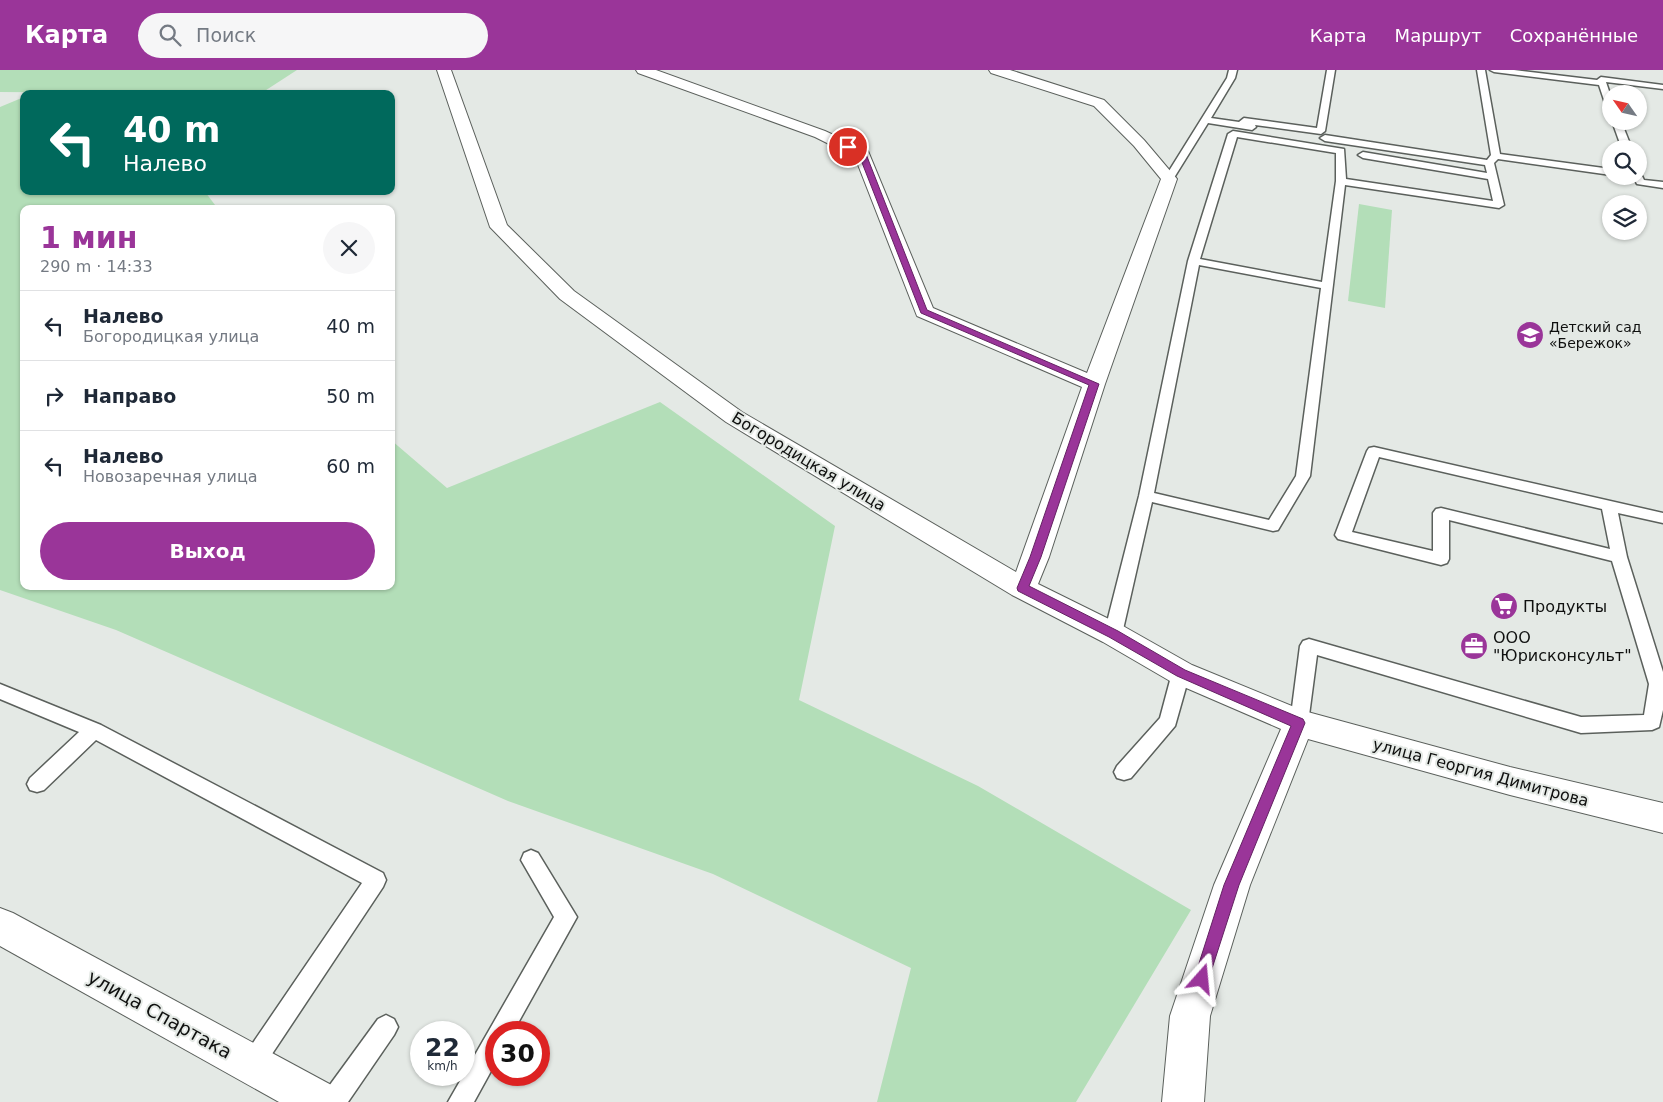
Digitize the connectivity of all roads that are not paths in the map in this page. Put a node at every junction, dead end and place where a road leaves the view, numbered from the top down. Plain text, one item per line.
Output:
1 (444, 70) edge
2 (643, 70) edge
3 (996, 70) edge
4 (1233, 70) edge
5 (1331, 70) edge
6 (1481, 70) edge
7 (1494, 70) edge
8 (1601, 83) joint
9 (1663, 87) edge
10 (1205, 120) junction
11 (1242, 125) junction
12 (1341, 151) junction
13 (1492, 159) junction
14 (1602, 171) edge
15 (1493, 177) junction
16 (1169, 179) junction
17 (1341, 181) junction
18 (1647, 183) edge
19 (1663, 185) edge
20 (1194, 261) junction
21 (1327, 286) junction
22 (1094, 384) junction
23 (1146, 496) junction
24 (1609, 507) junction
25 (1663, 518) edge
26 (1619, 558) junction
27 (1022, 588) junction
28 (1114, 634) junction
29 (1181, 673) junction
30 (1661, 684) edge
31 (0, 691) edge
32 (1299, 723) junction
33 (94, 730) junction
34 (1124, 772) dead end
35 (37, 784) dead end
36 (1663, 818) edge
37 (531, 860) dead end
38 (0, 926) edge
39 (506, 1021) edge
40 (386, 1027) dead end
41 (485, 1058) edge
42 (252, 1064) junction
43 (320, 1102) edge
44 (333, 1102) edge
45 (460, 1102) edge
46 (1183, 1102) edge

1 - 27 street, Богородицкая улица
2 - 22 street
3 - 16 street
4 - 10 lane
5 - 11 lane
6 - 13 lane
7 - 8 lane
8 - 9 lane
10 - 11 lane
10 - 16 lane
11 - 13 lane
12 - 15 lane
12 - 17 lane
12 - 20 lane
13 - 14 lane
13 - 15 lane
15 - 17 lane
16 - 22 street
17 - 21 lane
18 - 19 lane
20 - 21 lane
20 - 23 lane
21 - 23 lane
22 - 27 street
23 - 28 lane
24 - 25 lane
24 - 26 lane
24 - 26 lane
26 - 30 lane
27 - 28 street, Богородицкая улица
28 - 29 street, Богородицкая улица
29 - 32 street, Богородицкая улица
29 - 34 lane
30 - 32 lane
31 - 33 lane
32 - 36 street, улица Георгия Димитрова
32 - 46 street
33 - 35 lane
33 - 42 lane
37 - 39 lane
38 - 42 street, улица Спартака
40 - 44 lane
41 - 45 lane
42 - 43 street, улица Спартака

